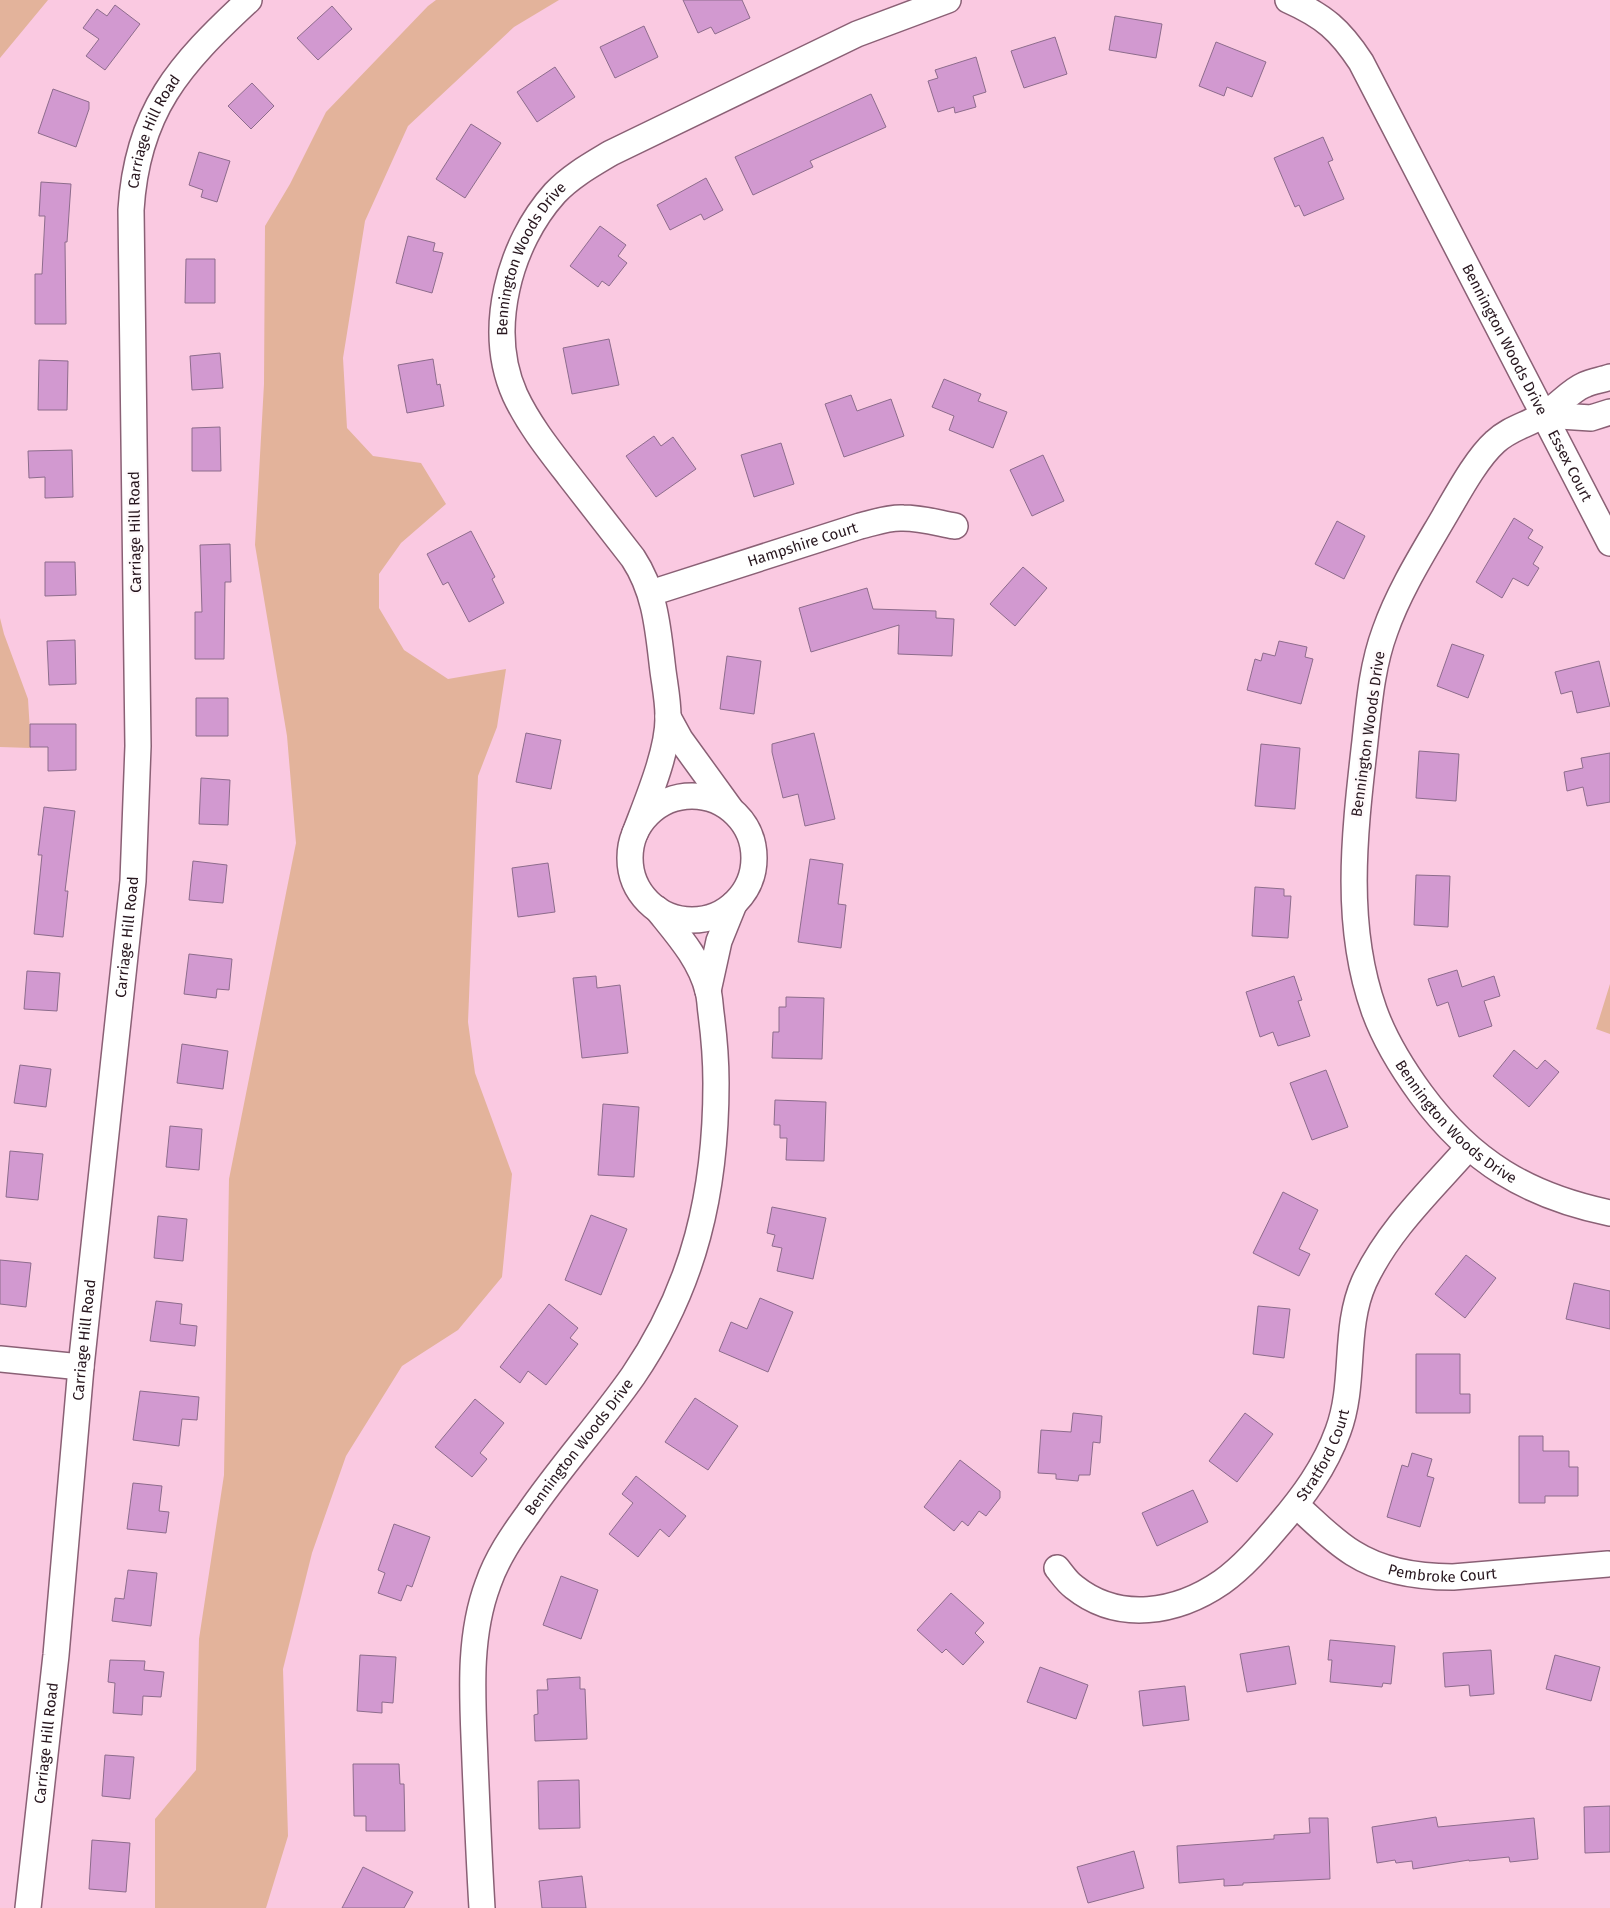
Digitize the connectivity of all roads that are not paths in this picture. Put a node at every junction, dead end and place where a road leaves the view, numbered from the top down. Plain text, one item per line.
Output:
1 (248, 0) edge
2 (948, 0) edge
3 (1288, 0) edge
4 (1610, 377) edge
5 (1610, 412) edge
6 (1544, 415) junction
7 (955, 526) dead end
8 (1610, 543) edge
9 (651, 593) junction
10 (668, 717) junction
11 (732, 811) junction
12 (635, 833) junction
13 (734, 904) junction
14 (657, 909) junction
15 (708, 991) junction
16 (1468, 1148) junction
17 (1610, 1213) edge
18 (0, 1359) edge
19 (81, 1367) junction
20 (1296, 1506) junction
21 (1608, 1564) dead end
22 (1057, 1568) dead end
23 (28, 1908) edge
24 (482, 1908) edge

1 - 19 street, Carriage Hill Road
2 - 9 street, Bennington Woods Drive
3 - 6 street, Bennington Woods Drive
4 - 6 street
5 - 6 street
6 - 8 street, Essex Court
6 - 16 street, Bennington Woods Drive
7 - 9 street, Hampshire Court
9 - 10 street, Bennington Woods Drive
10 - 11 street, Bennington Woods Drive
10 - 12 street, Bennington Woods Drive
11 - 12 street, Bennington Woods Drive
11 - 13 street, Bennington Woods Drive
12 - 14 street, Bennington Woods Drive
13 - 14 street, Bennington Woods Drive
13 - 15 street, Bennington Woods Drive
14 - 15 street, Bennington Woods Drive
15 - 24 street, Bennington Woods Drive
16 - 17 street, Bennington Woods Drive
16 - 20 street, Stratford Court
18 - 19 street
19 - 23 street, Carriage Hill Road
20 - 21 street, Pembroke Court
20 - 22 street, Stratford Court

